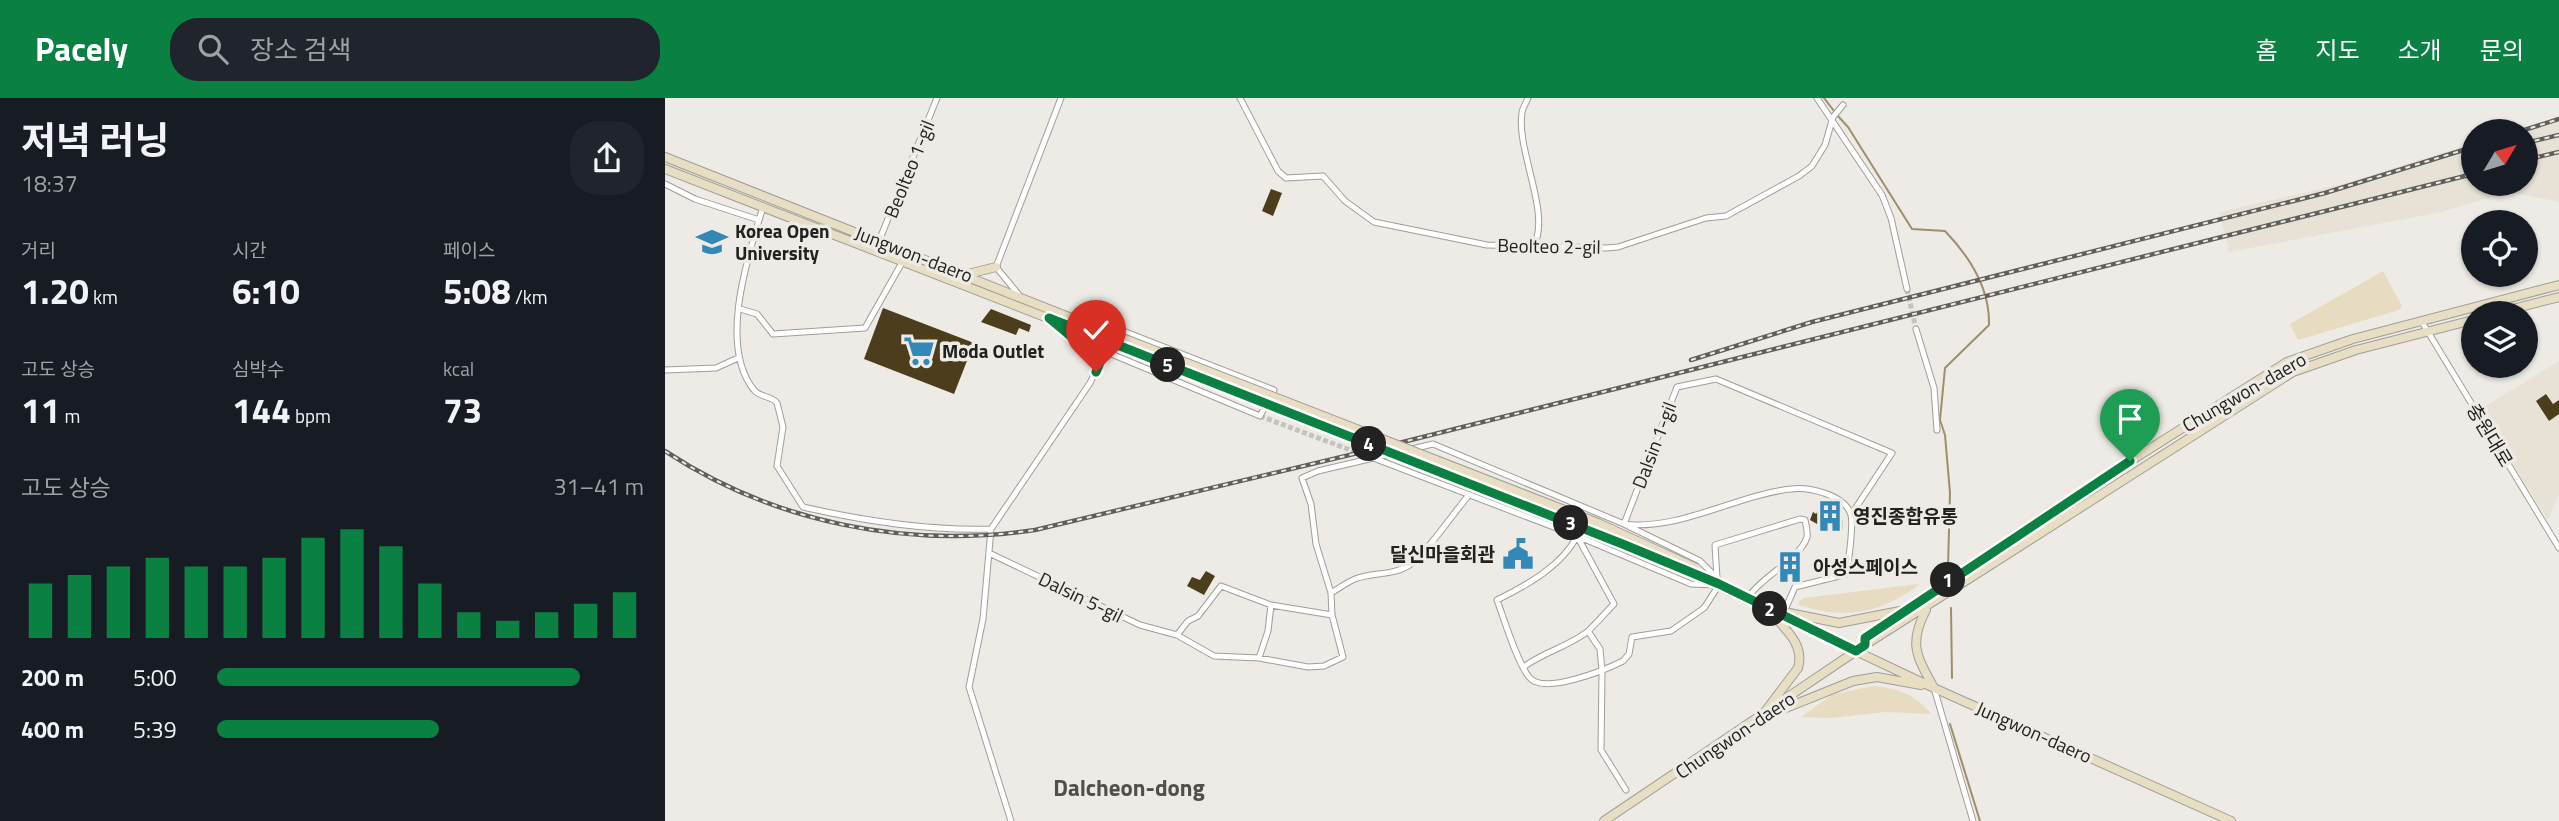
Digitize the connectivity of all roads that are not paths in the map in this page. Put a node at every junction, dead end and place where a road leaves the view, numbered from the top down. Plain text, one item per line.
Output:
1 (937, 98) edge
2 (1061, 98) edge
3 (1240, 98) edge
4 (1528, 98) edge
5 (1817, 98) edge
6 (1843, 105) dead end
7 (1832, 117) junction
8 (665, 157) edge
9 (665, 169) edge
10 (665, 184) edge
11 (765, 197) junction
12 (762, 209) junction
13 (759, 220) junction
14 (879, 241) junction
15 (1534, 244) junction
16 (908, 252) junction
17 (902, 262) junction
18 (996, 267) junction
19 (964, 274) junction
20 (2559, 285) edge
21 (1907, 289) tunnel mouth
22 (2559, 296) edge
23 (1021, 297) junction
24 (2538, 302) edge
25 (740, 309) junction
26 (1063, 314) junction
27 (1049, 318) junction
28 (2422, 323) junction
29 (2461, 323) edge
30 (1082, 327) junction
31 (1916, 329) tunnel mouth
32 (2428, 332) junction
33 (1105, 351) junction
34 (738, 358) junction
35 (665, 370) edge
36 (1937, 430) dead end
37 (1374, 459) junction
38 (1469, 495) junction
39 (1851, 515) junction
40 (1624, 524) junction
41 (991, 529) junction
42 (1577, 536) junction
43 (2559, 548) edge
44 (989, 553) junction
45 (1718, 582) junction
46 (1331, 593) junction
47 (1750, 595) junction
48 (1271, 605) junction
49 (1766, 607) junction
50 (1927, 608) junction
51 (1903, 610) junction
52 (1784, 612) junction
53 (1332, 615) junction
54 (1588, 631) junction
55 (1177, 635) junction
56 (1838, 641) junction
57 (1865, 645) junction
58 (1856, 651) junction
59 (1259, 658) junction
60 (1525, 666) junction
61 (1602, 671) junction
62 (1934, 688) junction
63 (1758, 720) junction
64 (1626, 790) dead end
65 (1011, 821) edge
66 (1604, 821) edge
67 (1973, 821) edge
68 (2231, 821) edge

1 - 14 street, Beolteo 1-gil
2 - 18 street
3 - 15 street, Beolteo 2-gil
4 - 15 street
5 - 7 street
6 - 7 street
7 - 15 street, Beolteo 2-gil
7 - 21 street
8 - 11 street, Jungwon-daero
9 - 12 street, Jungwon-daero
10 - 13 street
11 - 12 street
11 - 14 street, Jungwon-daero
12 - 13 street
12 - 17 street, Jungwon-daero
13 - 25 street
14 - 16 street, Jungwon-daero
16 - 17 street
16 - 19 street, Jungwon-daero
17 - 25 street
17 - 27 street, Jungwon-daero
18 - 19 street
18 - 23 street
19 - 23 street, Jungwon-daero
20 - 28 street, Chungwon-daero
22 - 24 street
23 - 26 street, Jungwon-daero
25 - 34 street
26 - 30 street, Jungwon-daero
26 - 33 street
27 - 30 street, Jungwon-daero
27 - 33 street
28 - 32 street, 충원대로
28 - 51 street, Chungwon-daero
29 - 32 street, Chungwon-daero
30 - 45 street, Jungwon-daero, bridge
31 - 36 street
32 - 43 street, 충원대로
32 - 50 street, Chungwon-daero
33 - 41 street
34 - 35 street
34 - 41 street
37 - 38 street
37 - 40 street
37 - 46 street, Dalsin 5-gil
38 - 42 street
38 - 46 street
39 - 40 street
39 - 40 street, Dalsin 1-gil
39 - 52 street, Dalsin 1-gil
40 - 45 street
41 - 44 street
42 - 45 street
42 - 54 street
42 - 60 street
44 - 55 street, Dalsin 5-gil
44 - 65 street
45 - 47 street, Jungwon-daero
45 - 47 street
45 - 49 street, Jungwon-daero
45 - 61 street
46 - 53 street, Dalsin 5-gil
47 - 52 street, Jungwon-daero
48 - 53 street
48 - 55 street
48 - 59 street
49 - 56 street, Jungwon-daero
49 - 63 street
50 - 57 street, Chungwon-daero
50 - 62 street
51 - 52 street
51 - 57 street, Chungwon-daero
52 - 56 street, Jungwon-daero
53 - 59 street, Dalsin 5-gil
54 - 60 street
54 - 61 street
55 - 59 street, Dalsin 5-gil
56 - 58 street, Jungwon-daero
57 - 58 street, Chungwon-daero
58 - 62 street, Jungwon-daero
58 - 63 street, Chungwon-daero
60 - 61 street
61 - 64 street
62 - 63 street
62 - 67 street
62 - 68 street, Jungwon-daero
63 - 66 street, Chungwon-daero

